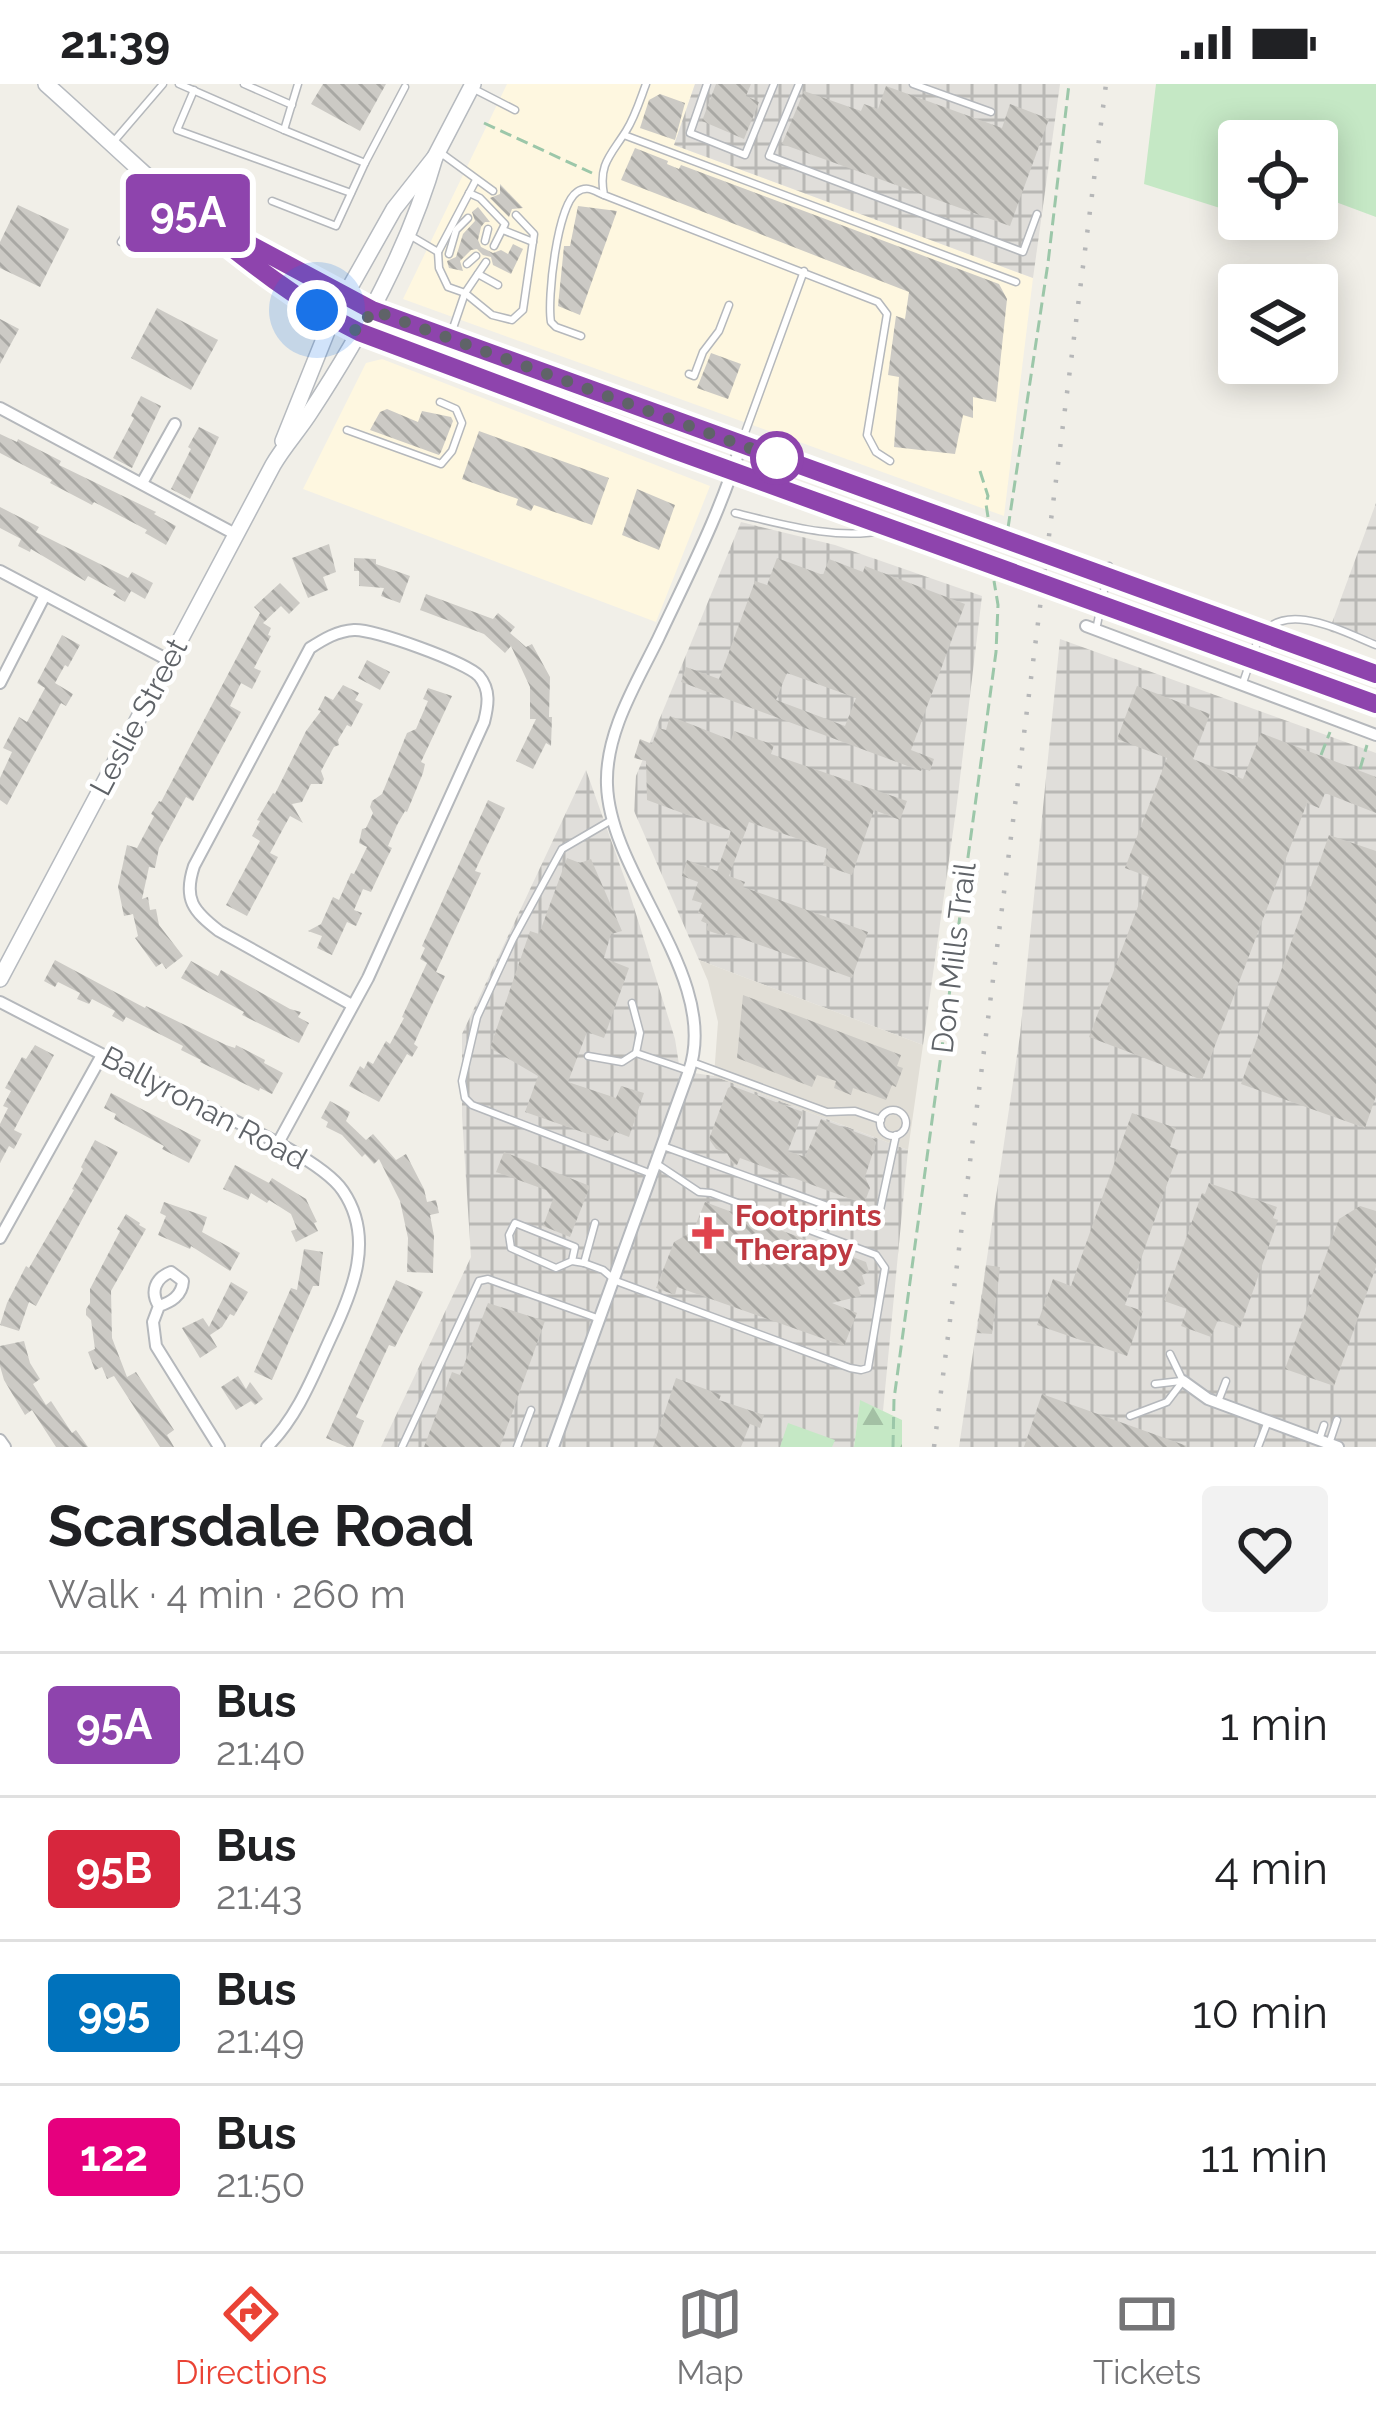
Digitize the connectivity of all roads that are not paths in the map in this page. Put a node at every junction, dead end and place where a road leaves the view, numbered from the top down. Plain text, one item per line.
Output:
1 (46, 84) edge
2 (163, 84) edge
3 (179, 84) edge
4 (244, 84) edge
5 (298, 84) edge
6 (646, 84) edge
7 (707, 84) edge
8 (774, 84) edge
9 (799, 84) edge
10 (913, 84) edge
11 (472, 86) edge
12 (405, 87) edge
13 (194, 90) junction
14 (292, 105) junction
15 (515, 110) dead end
16 (991, 112) dead end
17 (284, 130) junction
18 (624, 135) junction
19 (112, 143) junction
20 (437, 154) junction
21 (364, 163) junction
22 (476, 180) junction
23 (158, 187) junction
24 (493, 191) dead end
25 (351, 193) junction
26 (469, 193) junction
27 (604, 195) junction
28 (272, 201) dead end
29 (182, 208) junction
30 (1037, 214) dead end
31 (516, 215) dead end
32 (468, 218) dead end
33 (456, 229) junction
34 (488, 229) dead end
35 (502, 230) junction
36 (408, 235) junction
37 (485, 241) dead end
38 (121, 242) dead end
39 (532, 242) junction
40 (455, 243) dead end
41 (494, 246) dead end
42 (438, 252) junction
43 (449, 254) dead end
44 (476, 256) dead end
45 (486, 262) dead end
46 (467, 264) dead end
47 (804, 271) junction
48 (478, 274) junction
49 (1016, 282) dead end
50 (498, 285) dead end
51 (465, 293) junction
52 (345, 296) junction
53 (729, 305) dead end
54 (372, 310) junction
55 (332, 319) junction
56 (359, 332) junction
57 (581, 336) dead end
58 (450, 337) junction
59 (689, 374) dead end
60 (440, 402) dead end
61 (0, 408) edge
62 (175, 424) dead end
63 (347, 430) dead end
64 (741, 444) junction
65 (278, 455) junction
66 (890, 461) dead end
67 (733, 471) junction
68 (142, 483) junction
69 (735, 513) dead end
70 (235, 534) junction
71 (1001, 562) dead end
72 (1108, 566) dead end
73 (0, 571) edge
74 (45, 595) junction
75 (1091, 628) joint
76 (1376, 645) edge
77 (170, 661) junction
78 (1376, 674) edge
79 (0, 683) edge
80 (1242, 685) junction
81 (1376, 704) edge
82 (1371, 733) edge
83 (613, 819) junction
84 (0, 979) edge
85 (0, 1002) edge
86 (632, 1003) dead end
87 (352, 1005) junction
88 (636, 1053) junction
89 (101, 1054) junction
90 (588, 1056) dead end
91 (691, 1067) junction
92 (881, 1120) junction
93 (896, 1135) junction
94 (278, 1143) junction
95 (663, 1146) junction
96 (655, 1169) junction
97 (595, 1223) dead end
98 (0, 1238) edge
99 (572, 1261) junction
100 (584, 1263) junction
101 (616, 1280) junction
102 (159, 1306) dead end
103 (601, 1319) junction
104 (1170, 1354) dead end
105 (1183, 1381) junction
106 (1226, 1382) dead end
107 (1155, 1384) dead end
108 (1251, 1399) dead end
109 (1218, 1402) junction
110 (531, 1410) dead end
111 (1246, 1413) junction
112 (1130, 1415) dead end
113 (1337, 1420) dead end
114 (1268, 1421) junction
115 (1324, 1425) dead end
116 (1300, 1440) edge
117 (1328, 1444) edge
118 (219, 1447) edge
119 (267, 1447) edge
120 (401, 1447) edge
121 (517, 1447) edge
122 (553, 1447) edge
123 (1258, 1447) edge

1 - 19 main road
2 - 19 lane
3 - 13 lane
4 - 14 lane
5 - 14 lane
6 - 18 lane
7 - 8 lane
9 - 30 lane
10 - 16 lane
11 - 15 lane
11 - 20 main road, Leslie Street
12 - 21 lane
13 - 17 lane
13 - 25 lane
14 - 17 lane
17 - 21 lane
18 - 27 lane
18 - 49 lane
19 - 23 main road
20 - 22 lane
20 - 36 main road, Leslie Street
20 - 52 main road, Leslie Street
21 - 25 lane
22 - 24 lane
22 - 26 lane
23 - 29 main road
23 - 38 lane
25 - 28 lane
26 - 33 lane
26 - 35 lane
27 - 47 lane
27 - 57 lane
29 - 52 main road
29 - 55 main road
31 - 39 lane
32 - 33 lane
33 - 40 lane
33 - 42 lane
33 - 43 lane
34 - 37 lane
35 - 39 lane
35 - 41 lane
36 - 42 lane
36 - 54 main road, Leslie Street
39 - 51 lane
42 - 51 lane
44 - 46 lane
45 - 48 lane
47 - 64 lane
47 - 66 lane
48 - 50 lane
48 - 51 lane
51 - 58 lane
52 - 54 main road
52 - 55 main road, Leslie Street
53 - 59 lane
54 - 56 main road, Leslie Street
54 - 58 main road
55 - 56 main road
55 - 65 main road, Leslie Street
56 - 65 main road, Leslie Street
56 - 67 main road
58 - 64 main road
60 - 63 lane
61 - 68 street
62 - 68 street
64 - 67 street
64 - 78 main road, bridge
65 - 70 main road, Leslie Street
67 - 81 main road, bridge
67 - 83 street
68 - 70 street
69 - 71 lane
70 - 77 main road, Leslie Street
72 - 75 lane
73 - 74 street
74 - 77 street
74 - 79 street
75 - 80 street
76 - 80 lane
77 - 84 main road, Leslie Street
80 - 82 street
83 - 91 street
83 - 96 lane
85 - 89 street, Ballyronan Road
86 - 88 lane
87 - 87 street
87 - 94 street
88 - 90 lane
88 - 91 lane
89 - 94 street, Ballyronan Road
89 - 98 street
91 - 92 lane
91 - 95 street
92 - 93 lane
92 - 93 lane
93 - 95 lane
94 - 119 street, Ballyronan Road
95 - 96 street
96 - 101 street
96 - 101 lane
97 - 100 lane
99 - 99 lane
99 - 100 lane
100 - 101 lane
101 - 103 street
102 - 118 street
103 - 120 lane
103 - 122 street
104 - 105 lane
105 - 107 lane
105 - 109 street
105 - 112 lane
106 - 109 lane
108 - 111 lane
109 - 111 street
110 - 121 lane
111 - 114 street
113 - 117 lane
114 - 116 street
114 - 123 lane
115 - 117 lane
116 - 117 street

